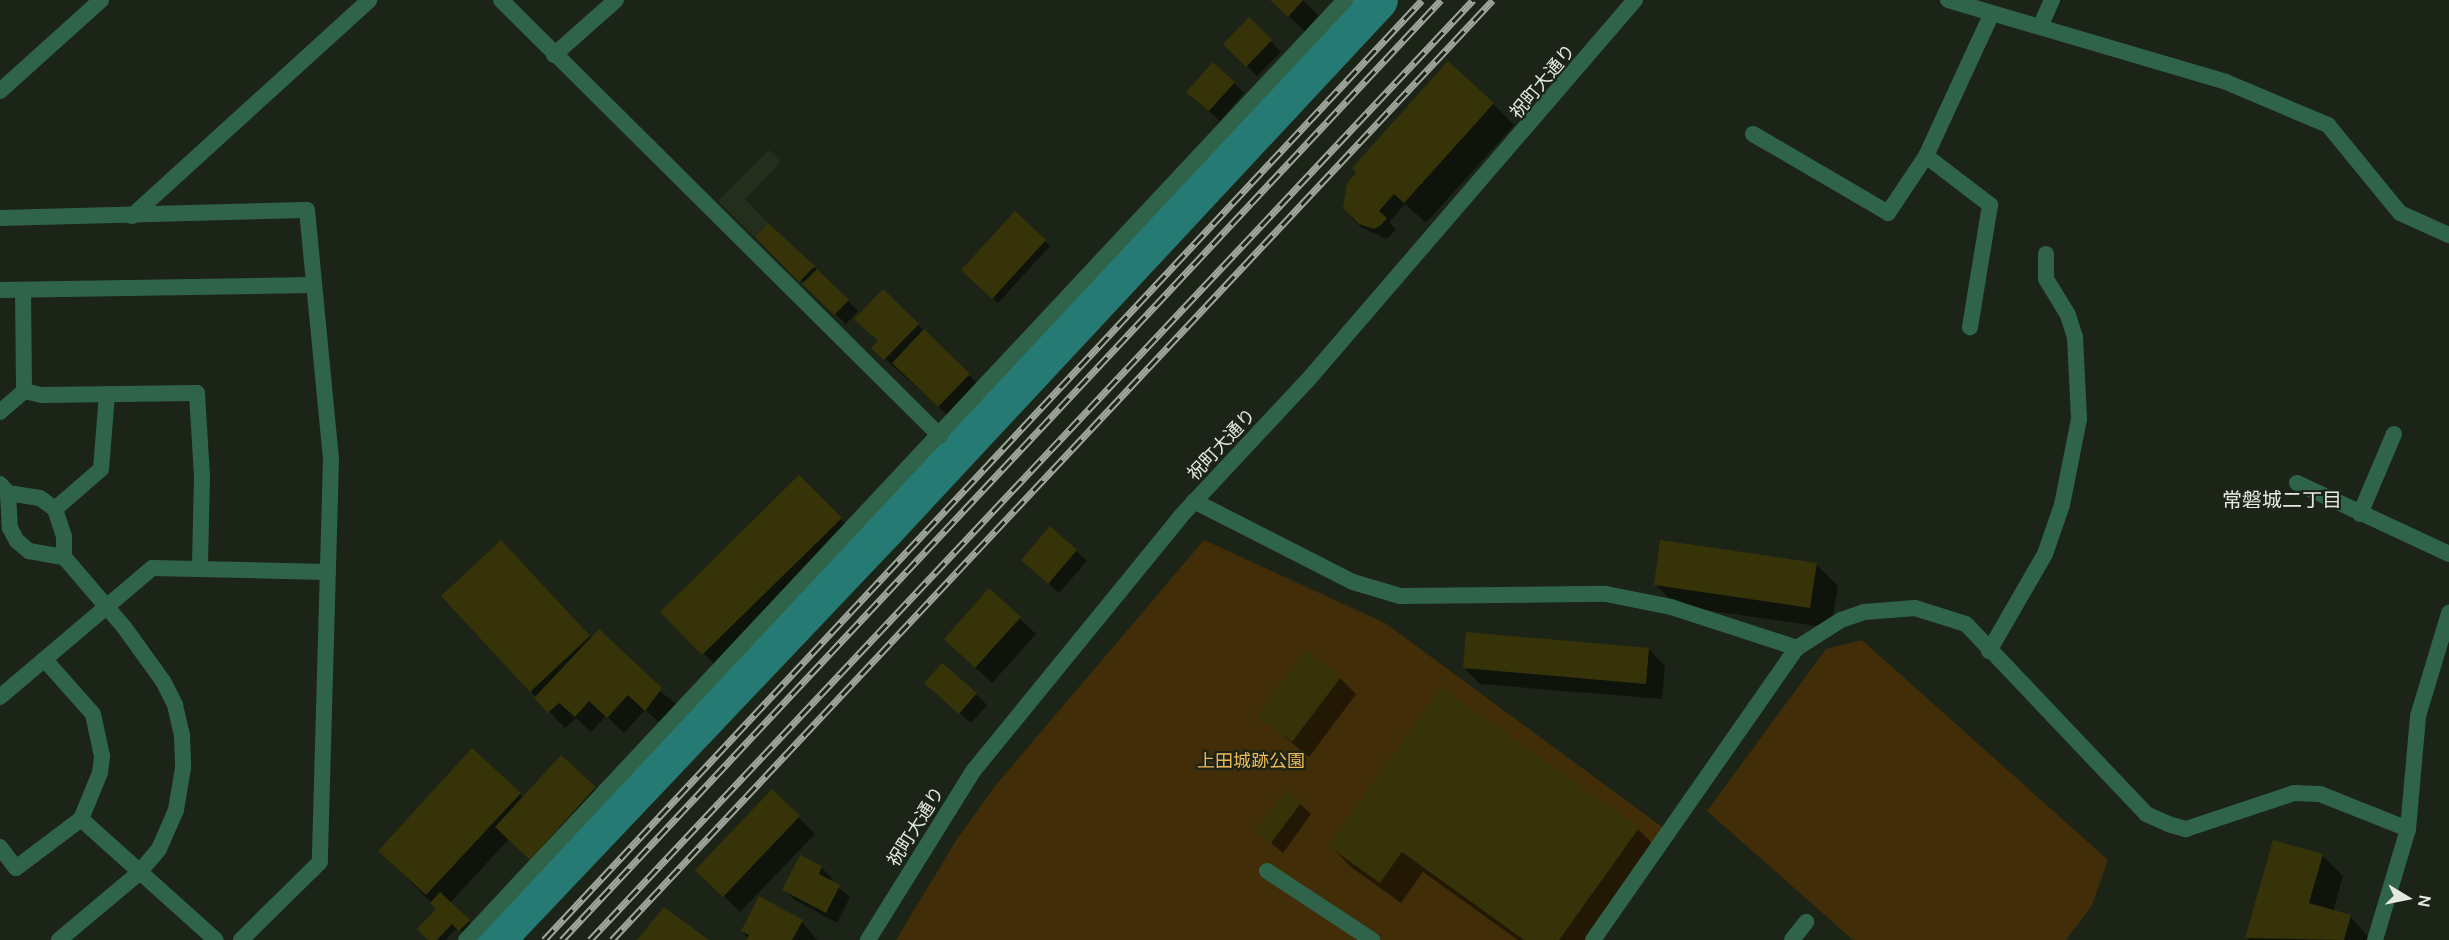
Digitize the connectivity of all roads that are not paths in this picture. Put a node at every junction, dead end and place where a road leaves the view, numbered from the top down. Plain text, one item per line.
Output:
1 (101, 0) edge
2 (369, 0) edge
3 (501, 0) edge
4 (616, 0) edge
5 (1345, 0) edge
6 (1635, 0) edge
7 (1948, 0) edge
8 (2052, 0) edge
9 (1992, 13) junction
10 (2040, 27) junction
11 (554, 54) junction
12 (0, 91) edge
13 (1753, 134) dead end
14 (1926, 156) junction
15 (132, 216) junction
16 (0, 218) edge
17 (2449, 235) edge
18 (2046, 254) dead end
19 (313, 285) junction
20 (0, 290) edge
21 (23, 290) junction
22 (1970, 327) dead end
23 (24, 391) junction
24 (107, 395) junction
25 (0, 412) edge
26 (2394, 434) dead end
27 (940, 436) junction
28 (2297, 483) dead end
29 (4, 488) edge
30 (1194, 501) junction
31 (56, 509) junction
32 (2360, 514) junction
33 (2449, 554) edge
34 (64, 557) junction
35 (200, 566) junction
36 (328, 572) junction
37 (106, 606) junction
38 (2449, 613) edge
39 (1797, 648) junction
40 (1989, 651) junction
41 (45, 660) junction
42 (0, 697) edge
43 (81, 819) junction
44 (2408, 829) junction
45 (0, 847) edge
46 (1267, 871) dead end
47 (140, 872) junction
48 (1806, 922) dead end
49 (58, 940) edge
50 (216, 940) edge
51 (241, 940) edge
52 (466, 940) edge
53 (868, 940) edge
54 (1372, 940) edge
55 (1593, 940) edge
56 (1792, 940) edge
57 (2375, 940) edge

1 - 12 street
2 - 15 street
3 - 11 street
4 - 11 street
5 - 27 street
6 - 30 street, 祝町大通り
7 - 9 street
8 - 10 street
9 - 10 street
9 - 14 street
10 - 17 street
11 - 27 street
13 - 14 street
14 - 22 street
15 - 16 street
15 - 19 street
18 - 40 street
19 - 21 street
19 - 36 street
20 - 21 street
21 - 23 street
23 - 24 street
23 - 25 street
24 - 31 street
24 - 35 street
26 - 32 street
27 - 52 street
28 - 32 street
29 - 31 street
29 - 34 street
30 - 39 street
30 - 53 street, 祝町大通り
31 - 34 street
32 - 33 street
34 - 37 street
35 - 36 street
35 - 37 street
36 - 51 street
37 - 41 street
37 - 47 street
38 - 44 street
39 - 40 street
39 - 55 street
40 - 44 street
41 - 42 street
41 - 43 street
43 - 45 street
43 - 47 street
44 - 57 street
46 - 54 street
47 - 49 street
47 - 50 street
48 - 56 street

